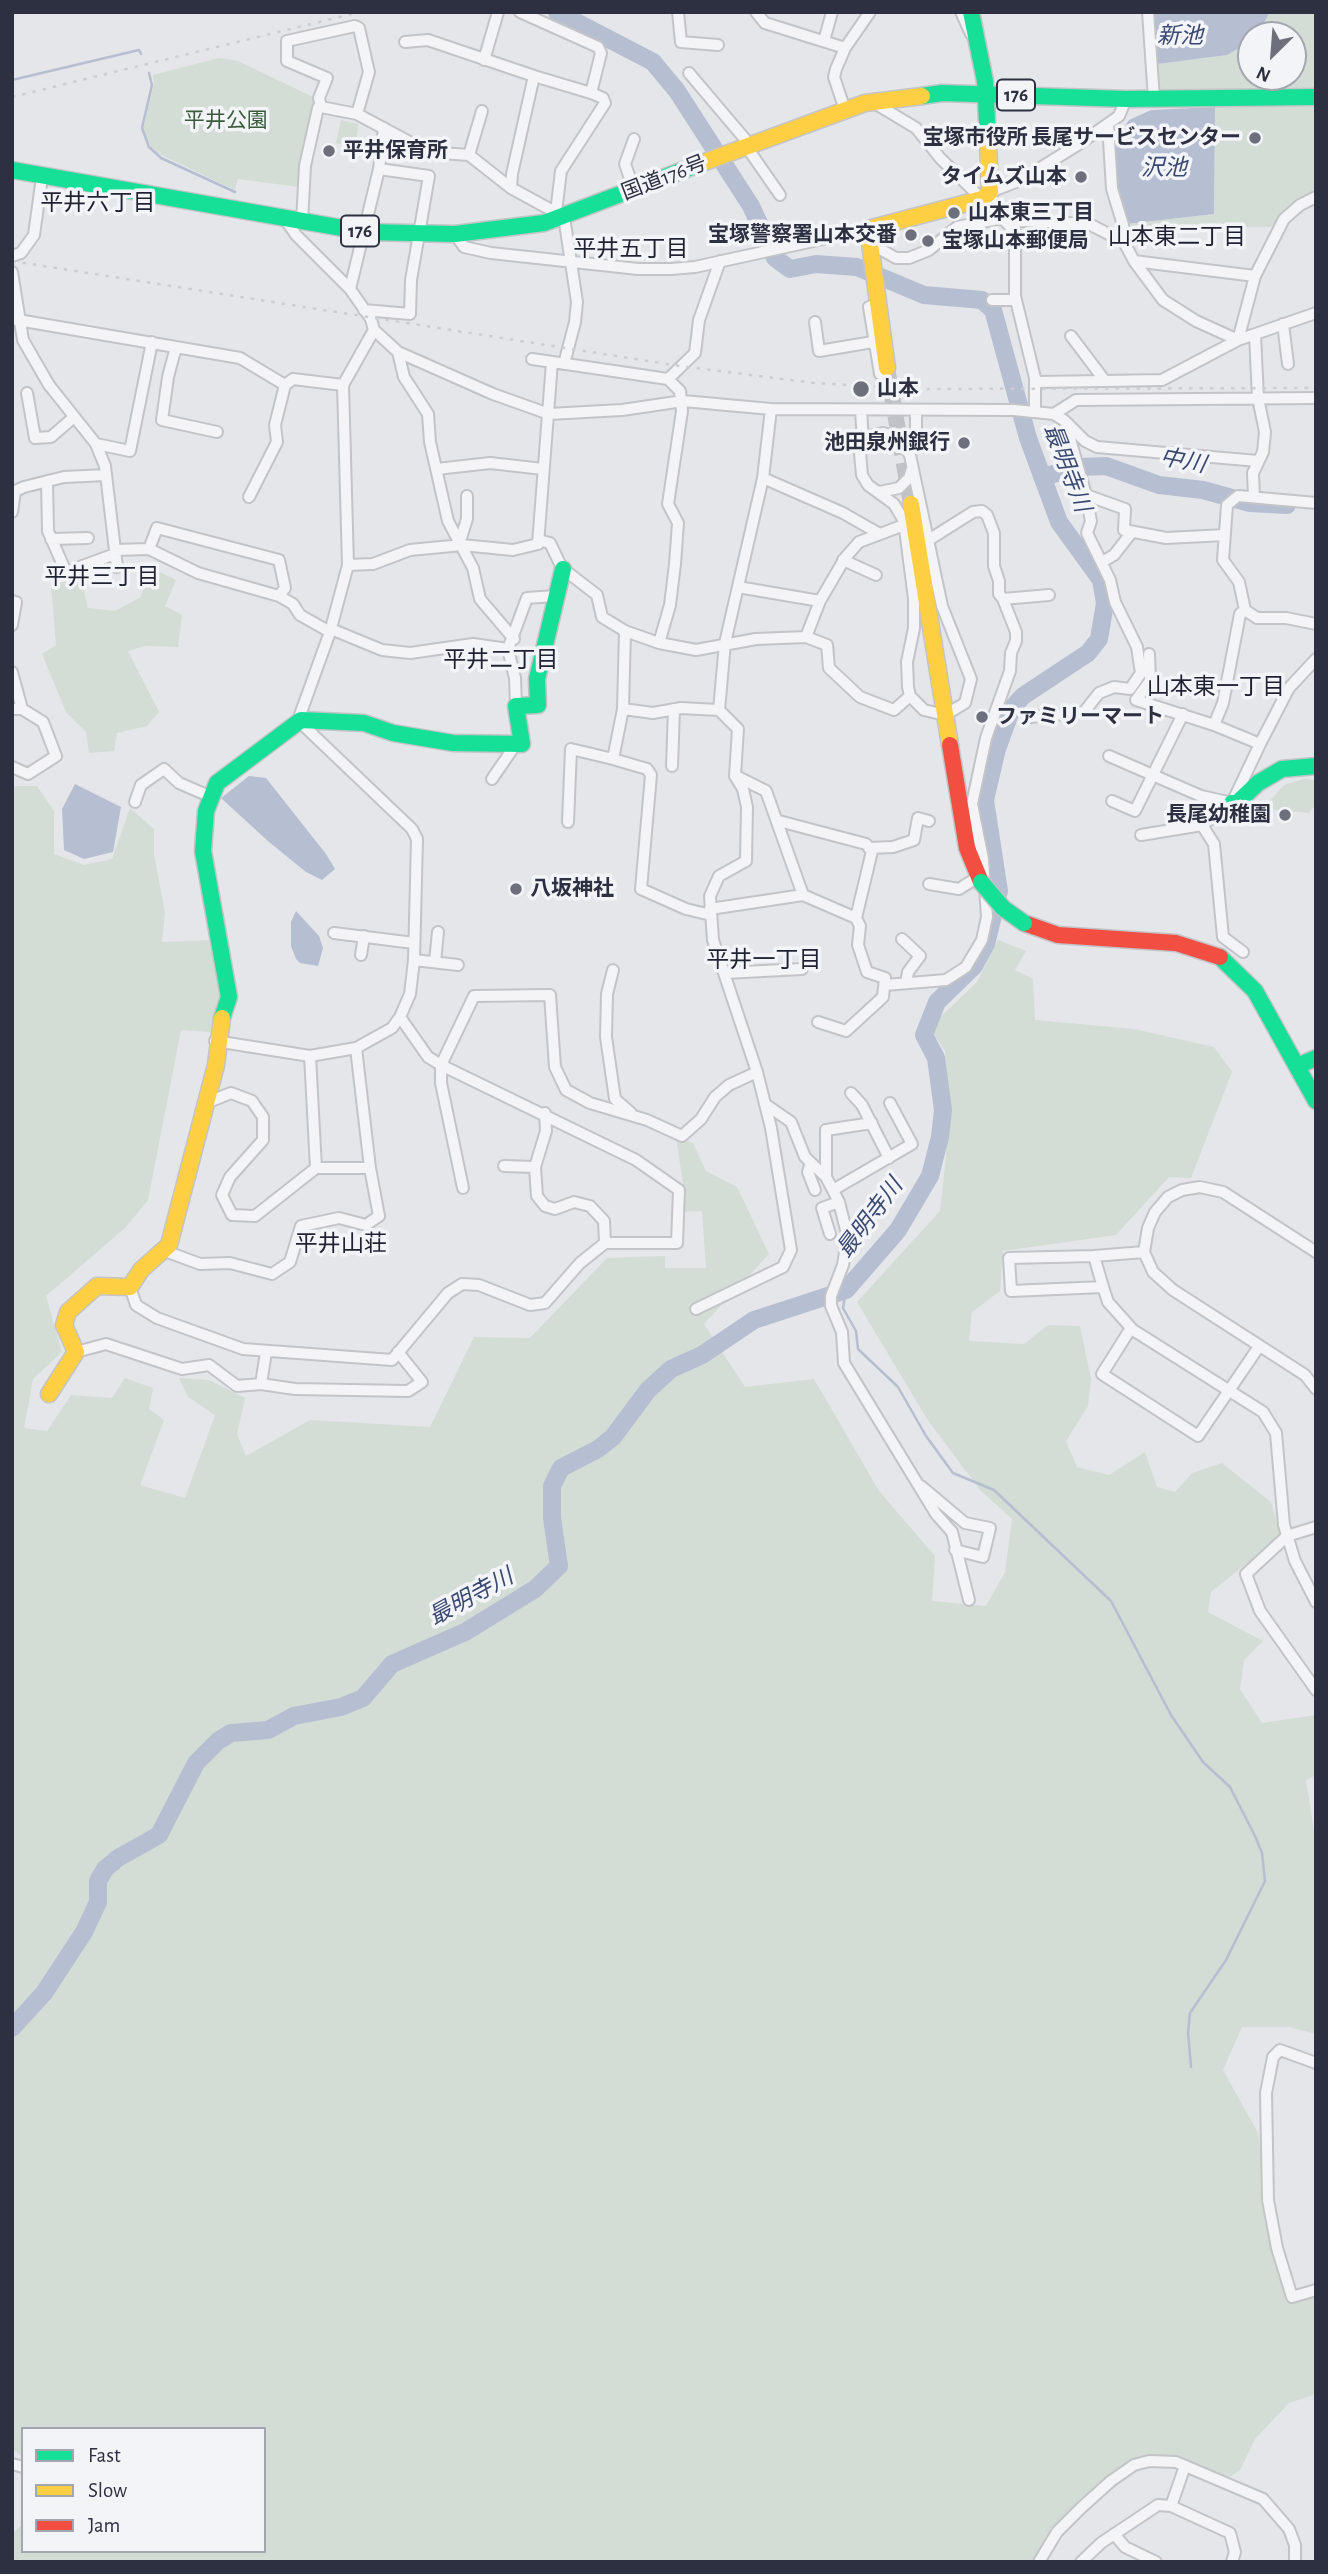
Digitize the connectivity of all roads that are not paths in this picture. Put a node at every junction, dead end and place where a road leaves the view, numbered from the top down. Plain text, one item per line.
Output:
1 (498, 12) edge
2 (520, 12) edge
3 (678, 12) edge
4 (756, 12) edge
5 (832, 12) edge
6 (870, 12) edge
7 (961, 12) edge
8 (971, 12) edge
9 (979, 12) edge
10 (1148, 12) edge
11 (824, 41) junction
12 (405, 42) dead end
13 (718, 45) dead end
14 (845, 48) junction
15 (979, 49) junction
16 (484, 61) junction
17 (689, 73) dead end
18 (534, 76) junction
19 (591, 93) junction
20 (986, 93) junction
21 (1316, 97) edge
22 (1126, 99) junction
23 (1154, 99) junction
24 (873, 102) junction
25 (321, 107) junction
26 (845, 110) junction
27 (482, 111) dead end
28 (357, 114) junction
29 (1108, 124) junction
30 (384, 128) junction
31 (634, 139) dead end
32 (748, 145) junction
33 (469, 155) junction
34 (379, 169) junction
35 (12, 170) edge
36 (42, 177) junction
37 (511, 188) junction
38 (634, 190) junction
39 (780, 195) dead end
40 (986, 196) junction
41 (1316, 197) edge
42 (560, 215) junction
43 (285, 219) junction
44 (1007, 221) junction
45 (302, 222) junction
46 (365, 232) junction
47 (421, 233) junction
48 (455, 233) junction
49 (870, 236) junction
50 (1124, 242) junction
51 (12, 256) edge
52 (571, 260) junction
53 (720, 261) junction
54 (1134, 261) junction
55 (12, 272) edge
56 (1255, 276) junction
57 (350, 289) junction
58 (992, 300) dead end
59 (1016, 300) junction
60 (880, 303) junction
61 (364, 310) junction
62 (1316, 313) edge
63 (16, 318) edge
64 (815, 322) dead end
65 (1283, 324) junction
66 (374, 330) junction
67 (1255, 335) junction
68 (1071, 336) dead end
69 (1238, 340) junction
70 (152, 342) junction
71 (873, 342) junction
72 (176, 346) junction
73 (398, 352) junction
74 (531, 359) dead end
75 (552, 362) junction
76 (564, 364) junction
77 (1288, 364) dead end
78 (883, 371) joint
79 (668, 379) junction
80 (1105, 381) junction
81 (1035, 382) junction
82 (285, 385) junction
83 (343, 385) junction
84 (27, 393) dead end
85 (1258, 398) junction
86 (1316, 398) edge
87 (683, 401) junction
88 (771, 409) junction
89 (860, 410) junction
90 (916, 411) junction
91 (1033, 412) junction
92 (549, 414) junction
93 (1054, 414) junction
94 (74, 416) junction
95 (1065, 421) junction
96 (216, 432) dead end
97 (863, 442) junction
98 (96, 444) junction
99 (904, 444) junction
100 (1258, 461) junction
101 (437, 469) junction
102 (543, 469) junction
103 (912, 469) junction
104 (106, 475) junction
105 (763, 478) junction
106 (47, 481) junction
107 (879, 492) junction
108 (13, 495) edge
109 (1086, 495) junction
110 (467, 496) dead end
111 (1254, 497) junction
112 (249, 498) dead end
113 (1316, 503) edge
114 (911, 504) tunnel mouth
115 (12, 512) edge
116 (904, 525) junction
117 (1132, 532) junction
118 (878, 533) junction
119 (1225, 535) junction
120 (88, 538) dead end
121 (51, 539) junction
122 (538, 540) junction
123 (927, 541) junction
124 (461, 543) junction
125 (149, 549) junction
126 (115, 552) junction
127 (843, 560) junction
128 (1102, 562) junction
129 (348, 565) junction
130 (117, 567) dead end
131 (563, 569) junction
132 (876, 575) dead end
133 (738, 587) junction
134 (1049, 595) dead end
135 (279, 596) junction
136 (555, 596) junction
137 (1003, 599) junction
138 (12, 601) edge
139 (820, 601) junction
140 (1245, 610) junction
141 (1316, 624) edge
142 (12, 625) edge
143 (331, 631) junction
144 (625, 631) junction
145 (806, 637) junction
146 (659, 643) junction
147 (725, 643) junction
148 (511, 644) junction
149 (1149, 654) dead end
150 (1316, 659) edge
151 (12, 672) edge
152 (910, 696) junction
153 (516, 706) junction
154 (17, 709) edge
155 (624, 709) junction
156 (674, 709) junction
157 (719, 710) junction
158 (1183, 714) junction
159 (946, 715) junction
160 (1030, 717) dead end
161 (302, 720) junction
162 (1214, 725) junction
163 (516, 744) junction
164 (1260, 744) junction
165 (1109, 756) dead end
166 (613, 759) junction
167 (672, 766) dead end
168 (1316, 766) edge
169 (12, 767) edge
170 (1153, 775) junction
171 (735, 776) junction
172 (492, 779) dead end
173 (209, 796) junction
174 (1112, 801) dead end
175 (135, 802) dead end
176 (1232, 803) junction
177 (779, 821) junction
178 (929, 821) dead end
179 (568, 822) dead end
180 (1202, 825) junction
181 (1141, 835) dead end
182 (869, 848) junction
183 (980, 879) junction
184 (929, 884) dead end
185 (803, 895) junction
186 (710, 912) junction
187 (856, 918) junction
188 (438, 932) dead end
189 (334, 933) dead end
190 (364, 936) junction
191 (902, 939) dead end
192 (414, 943) junction
193 (927, 946) dead end
194 (1243, 952) dead end
195 (918, 954) junction
196 (361, 955) dead end
197 (414, 960) junction
198 (435, 962) junction
199 (458, 965) dead end
200 (802, 969) dead end
201 (613, 970) dead end
202 (725, 974) junction
203 (906, 983) junction
204 (885, 985) junction
205 (400, 1017) junction
206 (818, 1022) dead end
207 (215, 1041) junction
208 (356, 1048) junction
209 (310, 1056) junction
210 (1316, 1058) edge
211 (441, 1065) junction
212 (1297, 1066) junction
213 (757, 1072) junction
214 (851, 1093) dead end
215 (1316, 1101) edge
216 (206, 1103) junction
217 (890, 1103) dead end
218 (765, 1104) junction
219 (545, 1113) junction
220 (636, 1117) junction
221 (872, 1123) junction
222 (889, 1158) junction
223 (505, 1166) dead end
224 (810, 1166) junction
225 (535, 1167) junction
226 (316, 1168) junction
227 (370, 1168) junction
228 (826, 1177) junction
229 (463, 1188) dead end
230 (815, 1190) dead end
231 (834, 1190) junction
232 (839, 1202) junction
233 (830, 1234) dead end
234 (605, 1244) junction
235 (165, 1251) junction
236 (1144, 1252) junction
237 (1316, 1252) edge
238 (1094, 1256) junction
239 (130, 1287) junction
240 (1103, 1287) junction
241 (696, 1309) dead end
242 (1131, 1328) junction
243 (1258, 1348) junction
244 (76, 1352) junction
245 (266, 1352) junction
246 (398, 1352) junction
247 (261, 1384) junction
248 (1316, 1389) edge
249 (1228, 1391) junction
250 (49, 1394) dead end
251 (921, 1486) junction
252 (1316, 1527) edge
253 (1287, 1536) junction
254 (955, 1550) junction
255 (969, 1600) dead end
256 (1316, 1602) edge
257 (1316, 1690) edge
258 (1316, 2063) edge
259 (1316, 2290) edge
260 (1185, 2466) junction
261 (1171, 2506) junction
262 (1114, 2534) junction
263 (1039, 2562) edge
264 (1081, 2562) edge
265 (1156, 2562) edge
266 (1232, 2562) edge
267 (1295, 2562) edge

1 - 16 street
2 - 19 street
3 - 13 street
4 - 11 street
5 - 11 street
6 - 14 street
7 - 15 street
8 - 15 main road
9 - 15 street
10 - 23 street
11 - 14 street
12 - 16 street
14 - 26 street
15 - 20 main road
16 - 18 street
17 - 32 street
18 - 19 street
18 - 37 street
19 - 42 street
20 - 22 main road, 国道176号 / 176
20 - 24 main road, 国道176号 / 176
20 - 40 main road
21 - 23 main road, 国道176号 / 176
22 - 23 main road, 国道176号 / 176
22 - 29 street
24 - 26 main road, 国道176号 / 176
24 - 40 street
25 - 28 street
25 - 28 street
25 - 45 street
26 - 32 main road, 国道176号 / 176
27 - 33 street
28 - 30 street
29 - 40 street
29 - 50 street
30 - 33 street
30 - 34 street
31 - 38 street
32 - 38 main road, 国道176号 / 176
32 - 39 street
33 - 37 street
34 - 46 street
34 - 47 street
35 - 36 main road, 国道176号 / 176
36 - 43 main road, 国道176号 / 176
36 - 51 street
37 - 42 street
38 - 42 main road, 国道176号 / 176
40 - 44 street
40 - 49 main road
41 - 56 street
42 - 48 main road, 国道176号 / 176
42 - 52 street
43 - 45 main road, 国道176号 / 176
43 - 57 street
44 - 49 street
44 - 50 street
44 - 59 street
45 - 46 main road, 国道176号 / 176
46 - 47 main road, 国道176号 / 176
46 - 57 street
47 - 48 main road, 国道176号 / 176
47 - 61 street
48 - 52 street
49 - 53 street
49 - 60 main road
50 - 54 street
52 - 53 street
52 - 76 street
53 - 79 street
54 - 56 street
54 - 69 street
55 - 63 street
56 - 69 street
57 - 61 street
58 - 59 street
59 - 81 street
60 - 71 street
60 - 78 main road
61 - 66 street
62 - 65 street
63 - 70 street
63 - 94 street
64 - 71 street
65 - 67 street
65 - 77 street
66 - 73 street
66 - 83 street
67 - 69 street
67 - 85 street
68 - 80 street
69 - 80 street
70 - 72 street
70 - 98 street
71 - 78 street
72 - 82 street
72 - 96 street
73 - 92 street
73 - 101 street
74 - 75 street
75 - 76 street
75 - 92 street
76 - 79 street
79 - 87 street
80 - 81 street
81 - 91 street
82 - 83 street
82 - 112 street
83 - 129 street
84 - 94 street
85 - 86 street
85 - 93 street
85 - 100 street
87 - 88 street
87 - 92 street
87 - 146 street
88 - 89 street
88 - 105 street
89 - 90 street
89 - 97 street
90 - 91 street
90 - 99 street
91 - 93 street
92 - 102 street
93 - 95 street
94 - 98 street
95 - 100 street
95 - 109 street
97 - 99 street
97 - 107 street
98 - 104 street
99 - 103 street
100 - 111 street
101 - 102 street
101 - 124 street
102 - 122 street
103 - 107 street
103 - 123 street
104 - 106 street
104 - 126 street
105 - 118 street
105 - 133 street
106 - 108 street
106 - 121 street
107 - 116 street
108 - 115 street
109 - 117 street
109 - 128 street
110 - 124 street
111 - 113 street
111 - 119 street
114 - 159 main road
116 - 118 street
116 - 152 street
117 - 119 street
117 - 128 street
118 - 127 street
119 - 140 street
120 - 121 street
121 - 126 street
122 - 124 street
122 - 131 street
123 - 137 street
123 - 159 street
124 - 129 street
124 - 148 street
125 - 126 street
125 - 135 street
125 - 135 street
126 - 130 street
127 - 132 street
127 - 139 street
128 - 160 street
129 - 143 street
131 - 136 main road
131 - 144 street
133 - 139 street
133 - 147 street
134 - 137 street
135 - 143 street
136 - 148 street
136 - 153 main road
137 - 203 street
138 - 142 street
139 - 145 street
140 - 141 street
140 - 162 street
143 - 148 street
143 - 161 street
144 - 146 street
144 - 155 street
145 - 147 street
145 - 152 street
146 - 147 street
147 - 157 street
148 - 153 street
149 - 158 street
150 - 164 street
151 - 154 street
152 - 159 street
153 - 163 main road
154 - 169 street
155 - 156 street
155 - 166 street
156 - 157 street
156 - 167 street
157 - 171 street
158 - 162 street
158 - 170 street
159 - 183 main road
161 - 163 main road
161 - 173 main road
161 - 192 street
162 - 164 street
163 - 172 street
164 - 176 street
165 - 170 street
166 - 179 street
166 - 186 street
168 - 176 main road
170 - 174 street
170 - 176 street
171 - 177 street
171 - 186 street
173 - 175 street
173 - 207 main road
176 - 180 street
177 - 182 street
177 - 185 street
178 - 182 street
180 - 181 street
180 - 194 street
182 - 187 street
183 - 184 street
183 - 212 main road, bridge
185 - 186 street
185 - 187 street
186 - 202 street
187 - 204 street
188 - 198 street
189 - 190 street
190 - 192 street
190 - 196 street
191 - 195 street
192 - 197 street
193 - 195 street
195 - 203 street
197 - 198 street
197 - 205 street
198 - 199 street
200 - 202 street
201 - 220 street
202 - 213 street
203 - 204 street
204 - 206 street
205 - 208 street
205 - 211 street
207 - 209 street
207 - 216 main road
208 - 209 street
208 - 227 street
209 - 226 street
210 - 212 main road
211 - 219 street
211 - 220 street
211 - 229 street
212 - 215 main road
213 - 218 street
213 - 220 street
214 - 221 street
216 - 226 street
216 - 235 main road
217 - 222 street
218 - 224 street
218 - 241 street
219 - 225 street
219 - 234 street
221 - 222 street
221 - 228 street
222 - 231 street
223 - 225 street
224 - 228 street
224 - 230 street
225 - 234 street
226 - 227 street
227 - 235 street
228 - 231 street
231 - 232 street
232 - 233 street
232 - 251 street
234 - 246 street
235 - 239 main road
236 - 237 street
236 - 238 street
236 - 243 street
238 - 240 street
238 - 240 street
239 - 244 main road
239 - 245 street
240 - 242 street
242 - 249 street
242 - 249 street
243 - 248 street
243 - 249 street
244 - 247 street
244 - 250 main road
245 - 246 street
245 - 247 street
246 - 247 street
249 - 253 street
251 - 254 street
251 - 254 street
252 - 253 street
253 - 256 street
253 - 257 street
254 - 255 street
258 - 259 street
260 - 261 street
260 - 263 street
260 - 267 street
261 - 262 street
261 - 266 street
262 - 264 street
262 - 265 street

